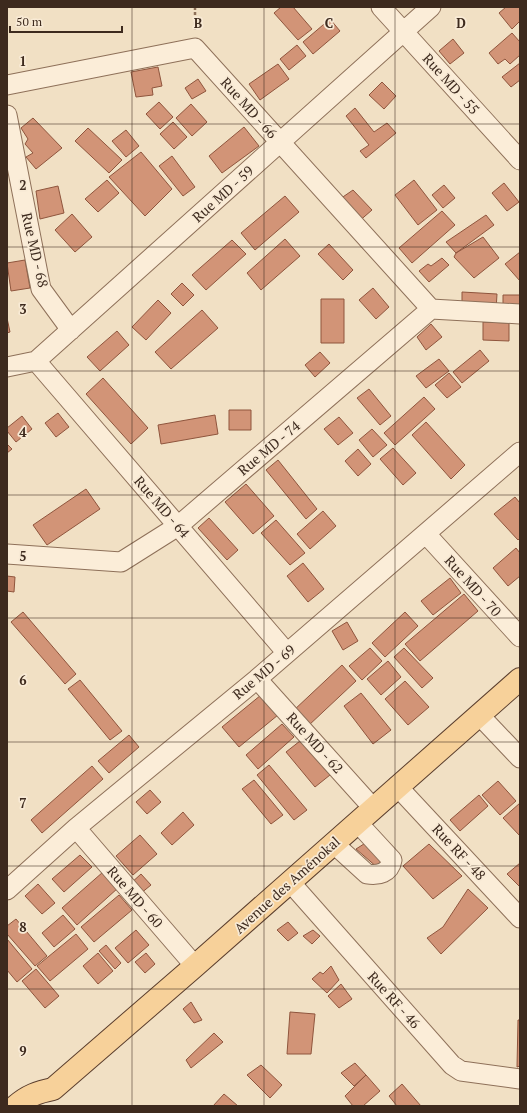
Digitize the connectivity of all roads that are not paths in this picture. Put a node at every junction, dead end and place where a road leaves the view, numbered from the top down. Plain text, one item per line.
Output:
1 (381, 7) edge
2 (431, 7) edge
3 (404, 32) junction
4 (7, 85) edge
5 (7, 115) edge
6 (280, 143) junction
7 (520, 160) edge
8 (431, 309) junction
9 (520, 314) edge
10 (71, 330) junction
11 (36, 361) junction
12 (7, 367) edge
13 (520, 452) edge
14 (178, 526) junction
15 (426, 534) junction
16 (7, 554) edge
17 (520, 637) edge
18 (287, 653) junction
19 (257, 679) junction
20 (520, 679) edge
21 (483, 719) dead end
22 (520, 758) edge
23 (398, 786) junction
24 (373, 808) junction
25 (357, 822) junction
26 (76, 828) junction
27 (333, 843) junction
28 (290, 882) junction
29 (9, 883) edge
30 (520, 918) edge
31 (195, 966) junction
32 (520, 1079) edge
33 (48, 1097) edge
34 (16, 1106) edge

1 - 3 street, Rue MD - 55
2 - 3 street, Rue MD - 59
3 - 6 street, Rue MD - 59
3 - 7 street, Rue MD - 55
4 - 6 street, Rue MD - 66
5 - 10 street, Rue MD - 68
6 - 8 street, Rue MD - 66
6 - 10 street, Rue MD - 59
8 - 9 street
8 - 14 street, Rue MD - 74
10 - 11 street, Rue MD - 59
11 - 12 street, Rue MD - 59
11 - 14 street, Rue MD - 64
13 - 15 street, Rue MD - 69
14 - 16 street, Rue MD - 74
14 - 18 street, Rue MD - 64
15 - 17 street, Rue MD - 70
15 - 18 street, Rue MD - 69
18 - 19 street, Rue MD - 69
19 - 24 street, Rue MD - 62
19 - 26 street, Rue MD - 69
20 - 23 main road, Avenue des Aménokal
21 - 22 street
23 - 24 main road, Avenue des Aménokal
23 - 30 street, Rue RF - 48
24 - 25 main road, Avenue des Aménokal
25 - 27 main road, Avenue des Aménokal
25 - 27 street
26 - 29 street, Rue MD - 69
26 - 31 street, Rue MD - 60
27 - 28 main road, Avenue des Aménokal
28 - 31 main road, Avenue des Aménokal
28 - 32 street, Rue RF - 46
31 - 33 main road, Avenue des Aménokal
33 - 34 main road, Avenue des Aménokal

